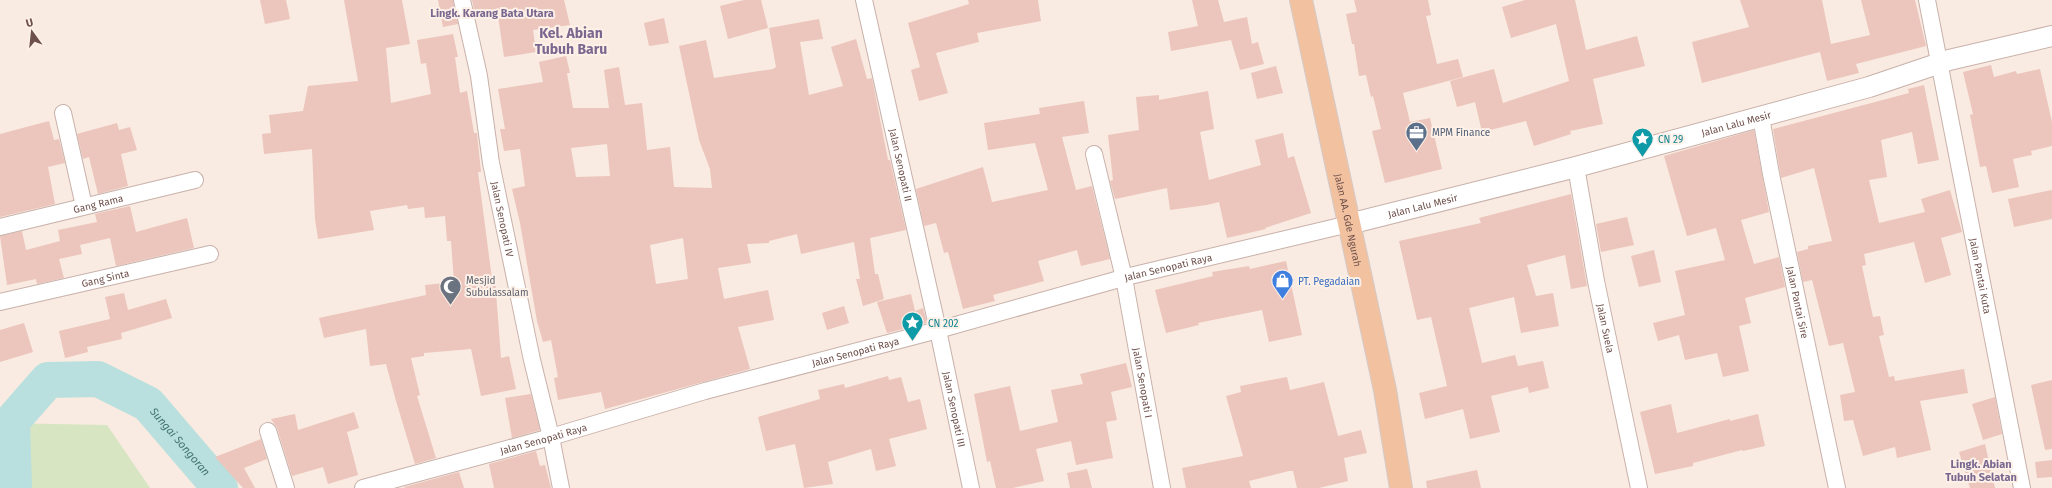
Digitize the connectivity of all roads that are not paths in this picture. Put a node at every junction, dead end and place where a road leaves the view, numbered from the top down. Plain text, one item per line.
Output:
1 (462, 0) edge
2 (864, 0) edge
3 (1301, 0) edge
4 (1927, 0) edge
5 (2052, 36) edge
6 (1940, 64) junction
7 (63, 113) dead end
8 (1762, 117) junction
9 (1094, 154) dead end
10 (1576, 167) junction
11 (196, 180) dead end
12 (84, 206) junction
13 (1349, 224) junction
14 (0, 227) edge
15 (210, 254) dead end
16 (1124, 278) junction
17 (0, 302) edge
18 (938, 330) junction
19 (268, 431) dead end
20 (551, 437) junction
21 (286, 488) edge
22 (364, 488) edge
23 (561, 488) edge
24 (971, 488) edge
25 (1162, 488) edge
26 (1400, 488) edge
27 (1639, 488) edge
28 (1837, 488) edge
29 (2022, 488) edge

1 - 20 street, Jalan Senopati IV
2 - 18 street, Jalan Senopati II
3 - 13 main road, Jalan AA. Gde Ngurah
4 - 6 street, Jalan Pantai Kuta
5 - 6 street, Jalan Lalu Mesir
6 - 8 street, Jalan Lalu Mesir
6 - 29 street, Jalan Pantai Kuta
7 - 12 street
8 - 10 street, Jalan Lalu Mesir
8 - 28 street, Jalan Pantai Sire
9 - 16 street, Jalan Senopati I
10 - 13 street, Jalan Lalu Mesir
10 - 27 street, Jalan Suela
11 - 12 street, Gang Rama
12 - 14 street, Gang Rama
13 - 16 street, Jalan Senopati Raya
13 - 26 main road, Jalan AA. Gde Ngurah
15 - 17 street, Gang Sinta
16 - 18 street, Jalan Senopati Raya
16 - 25 street, Jalan Senopati I
18 - 20 street, Jalan Senopati Raya
18 - 24 street, Jalan Senopati III
19 - 21 street
20 - 22 street, Jalan Senopati Raya
20 - 23 street, Jalan Senopati IV

